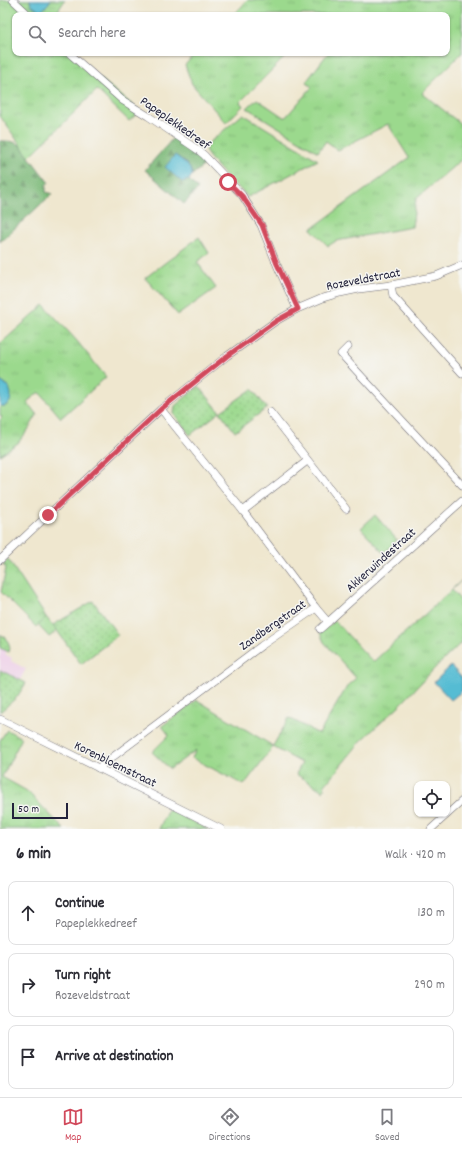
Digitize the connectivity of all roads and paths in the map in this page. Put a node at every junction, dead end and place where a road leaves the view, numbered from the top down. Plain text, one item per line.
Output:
1 (13, 0) edge
2 (26, 12) edge
3 (72, 56) edge
4 (462, 265) edge
5 (391, 285) junction
6 (298, 309) junction
7 (348, 347) dead end
8 (462, 373) edge
9 (161, 409) junction
10 (270, 412) dead end
11 (307, 461) junction
12 (462, 485) edge
13 (462, 502) edge
14 (346, 509) dead end
15 (243, 511) junction
16 (0, 560) edge
17 (316, 608) junction
18 (328, 622) junction
19 (320, 629) dead end
20 (0, 719) edge
21 (98, 768) junction
22 (462, 801) edge
23 (221, 829) edge
24 (430, 829) edge

1 - 2 street
3 - 6 street, Papeplekkedreef
4 - 5 street, Rozeveldstraat
5 - 6 street, Rozeveldstraat
5 - 8 street
6 - 9 street, Rozeveldstraat
7 - 12 street
9 - 15 street, Zandbergstraat
9 - 16 street, Rozeveldstraat
10 - 11 street
11 - 14 street
11 - 15 street
13 - 18 street, Akkerwindestraat
15 - 17 street, Zandbergstraat
17 - 18 street
17 - 21 street, Zandbergstraat
18 - 19 street
20 - 21 street, Korenbloemstraat
21 - 23 street, Korenbloemstraat
22 - 24 street

